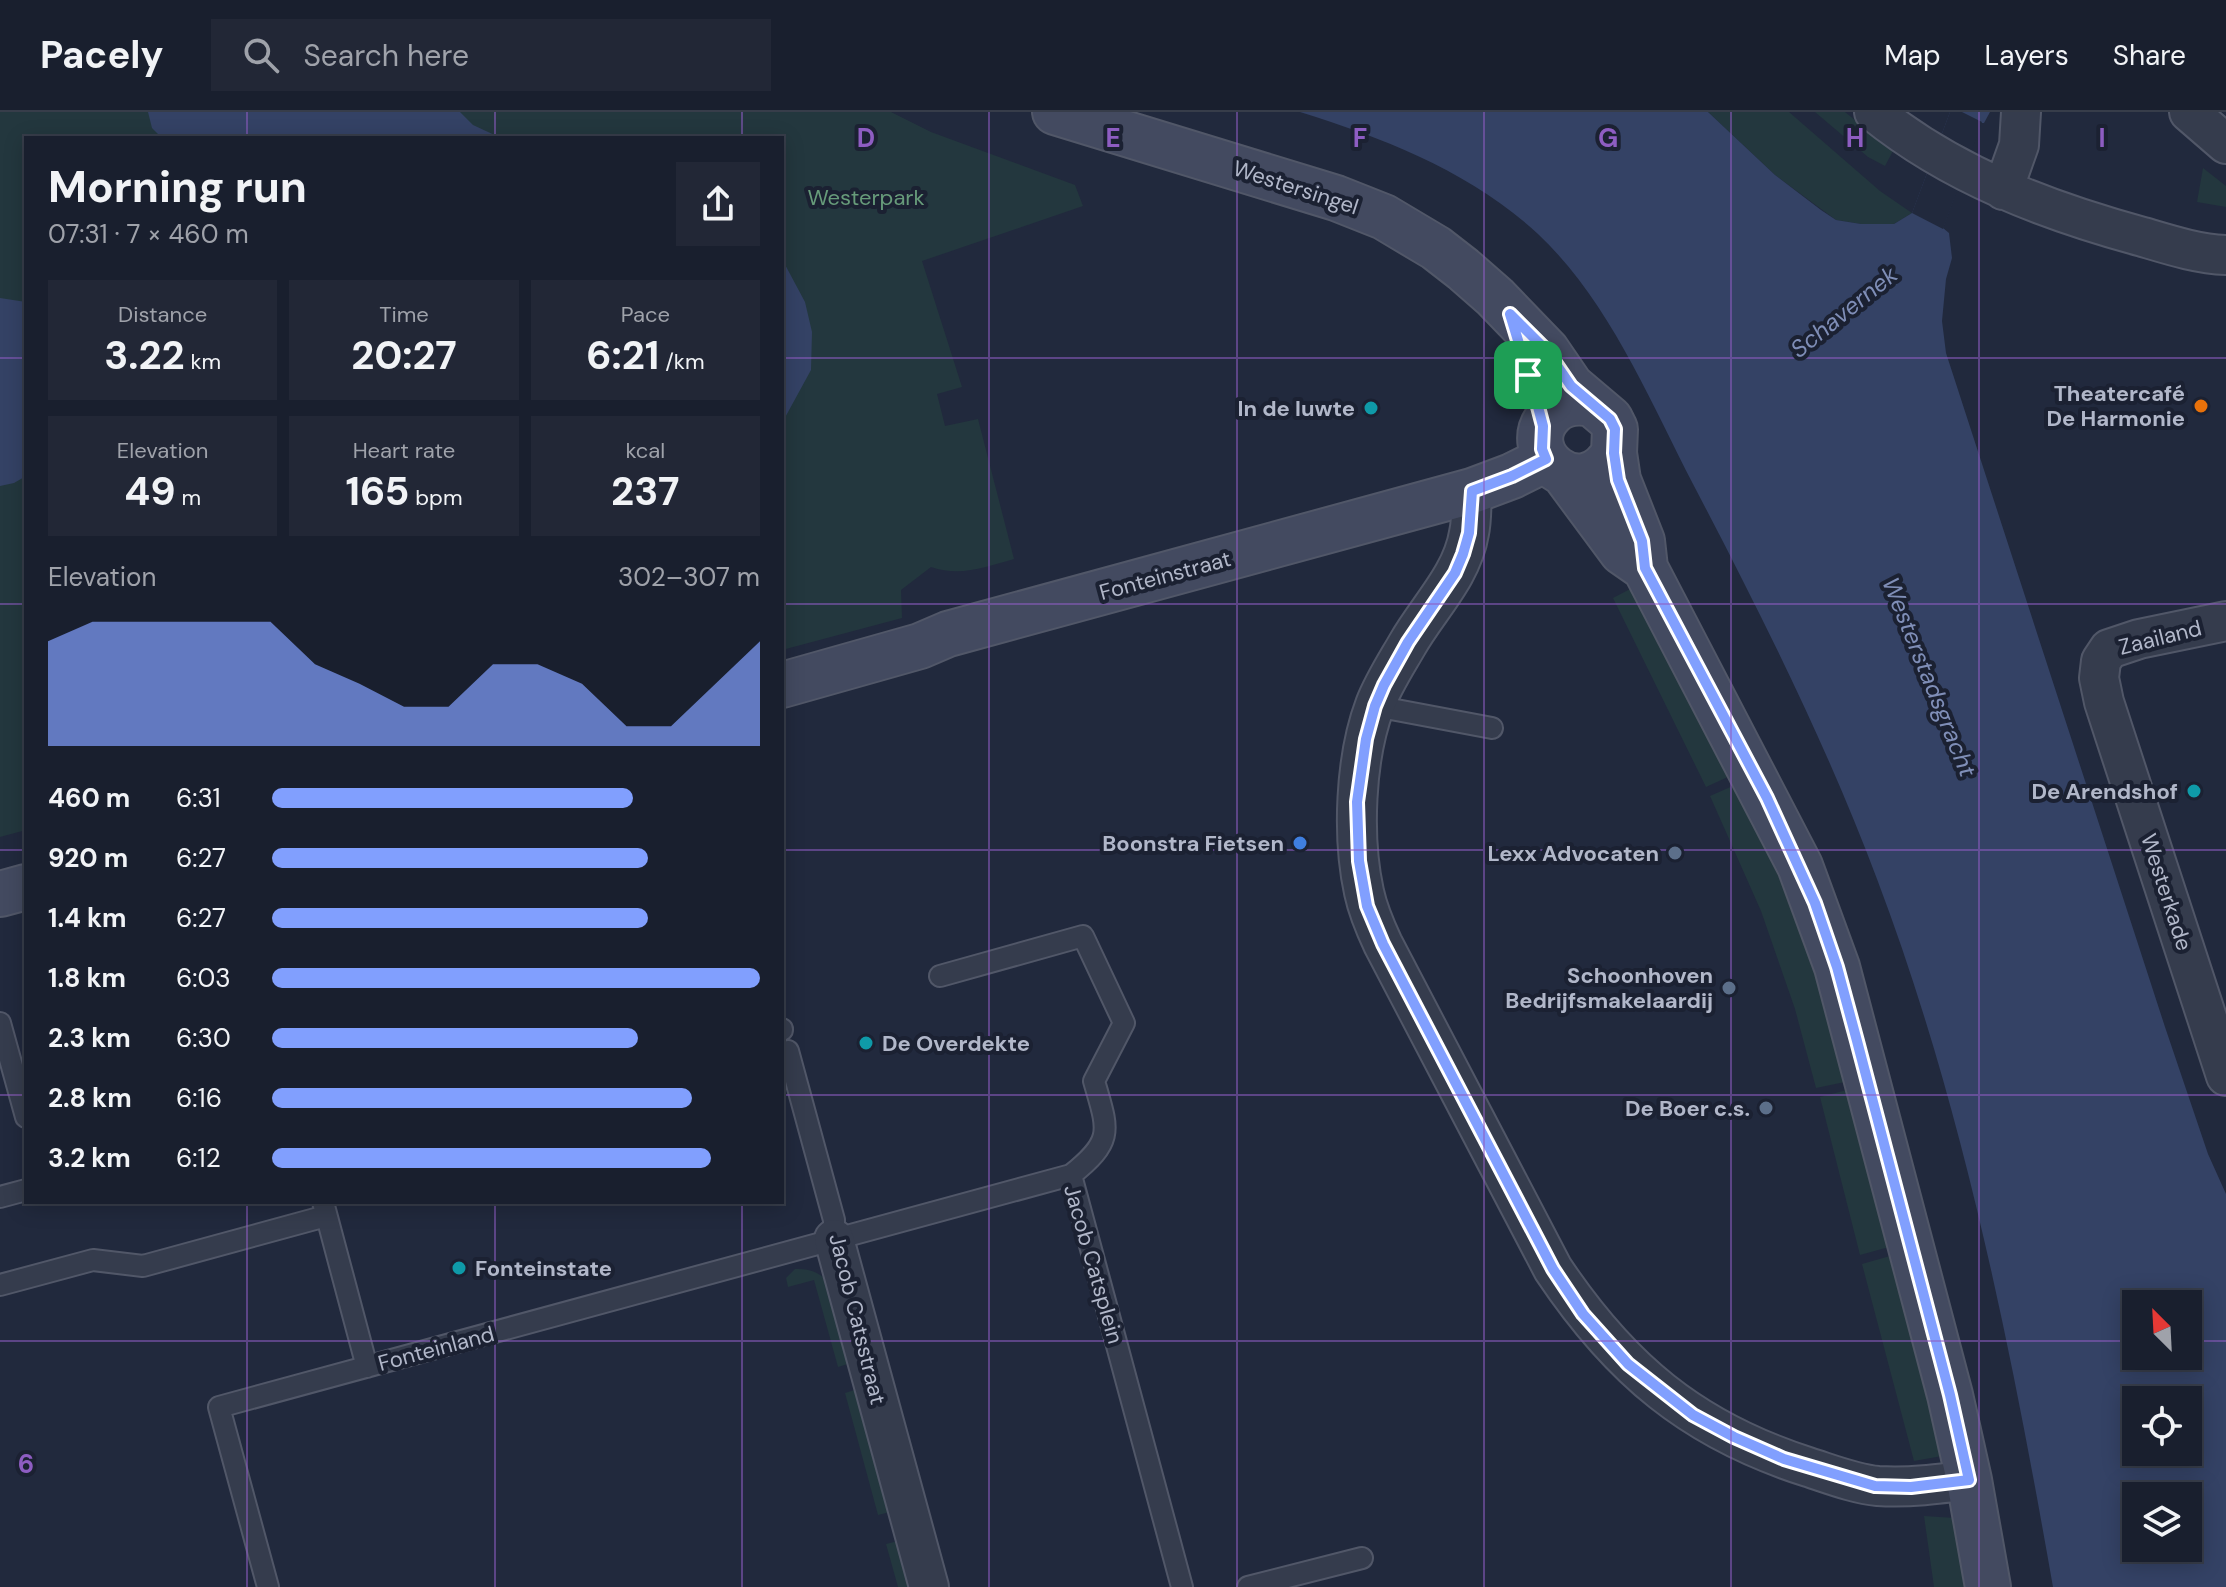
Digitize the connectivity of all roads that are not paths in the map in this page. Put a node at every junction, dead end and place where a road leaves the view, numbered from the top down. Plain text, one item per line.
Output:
1 (1055, 112) edge
2 (1874, 112) edge
3 (2021, 112) edge
4 (2189, 112) edge
5 (2226, 144) edge
6 (2003, 190) junction
7 (2226, 255) edge
8 (1510, 314) junction
9 (1592, 404) junction
10 (1551, 453) junction
11 (1614, 453) junction
12 (1471, 507) junction
13 (1645, 568) junction
14 (2226, 621) edge
15 (2101, 661) joint
16 (784, 684) edge
17 (1375, 706) junction
18 (1492, 728) dead end
19 (24, 888) edge
20 (0, 894) edge
21 (940, 976) dead end
22 (0, 1023) edge
23 (785, 1052) edge
24 (2226, 1076) edge
25 (24, 1110) edge
26 (1071, 1175) junction
27 (24, 1191) edge
28 (0, 1197) edge
29 (324, 1209) edge
30 (834, 1239) junction
31 (0, 1285) edge
32 (367, 1367) junction
33 (1969, 1480) junction
34 (1362, 1558) dead end
35 (268, 1587) edge
36 (929, 1587) edge
37 (1182, 1587) edge
38 (1248, 1587) edge
39 (1988, 1587) edge

1 - 8 main road, Westersingel
2 - 6 street
3 - 6 street
4 - 5 street
6 - 7 street
8 - 9 main road, Westersingel
8 - 10 main road, Westersingel
9 - 10 main road
9 - 11 main road, Westersingel
10 - 11 main road
10 - 12 main road, Fonteinstraat
10 - 13 main road, Westersingel
11 - 13 main road, Westersingel
12 - 16 main road, Fonteinstraat
12 - 17 street
13 - 33 main road, Westersingel
14 - 15 street, Zaailand
15 - 24 street, Westerkade
17 - 18 lane
17 - 33 street
19 - 20 main road
21 - 26 lane
22 - 25 lane
23 - 30 lane, Jacob Catsstraat
26 - 30 lane, Jacob Catsplein
26 - 37 lane, Jacob Catsplein
27 - 28 lane
29 - 31 lane
29 - 32 lane
30 - 32 lane, Fonteinland
30 - 36 street, Jacob Catsstraat
32 - 35 lane, Fonteinland
33 - 39 main road, Westersingel
34 - 38 lane

